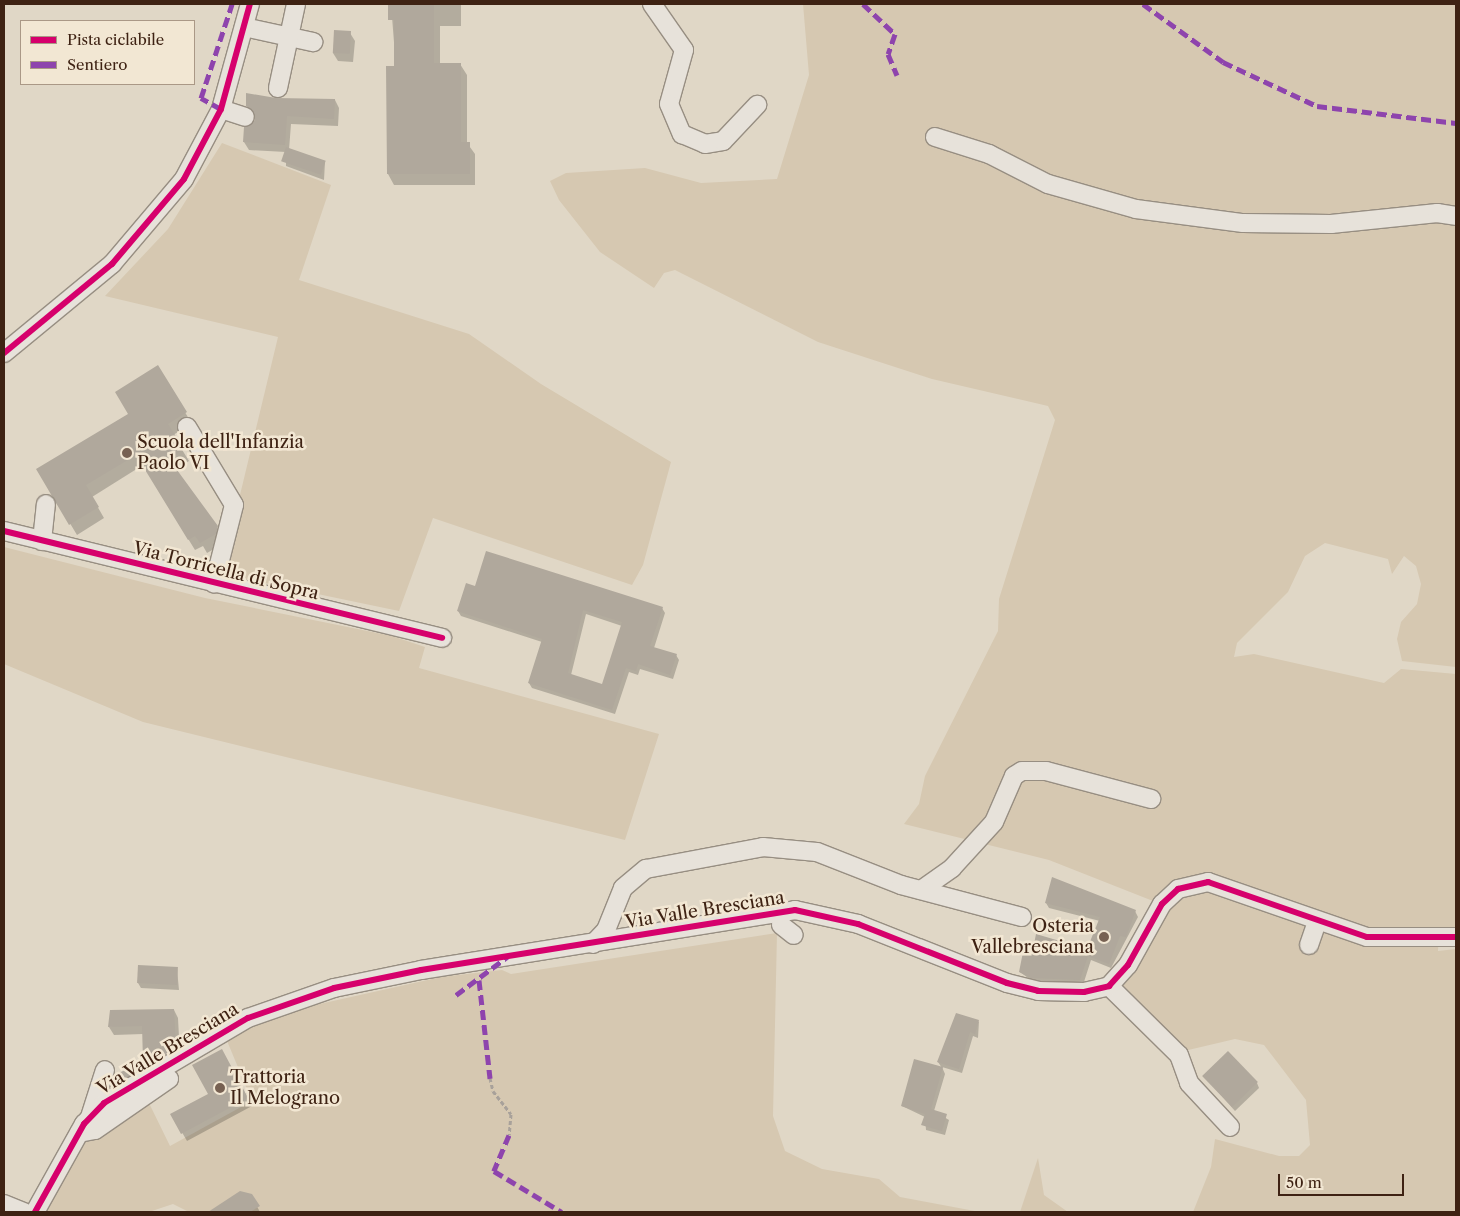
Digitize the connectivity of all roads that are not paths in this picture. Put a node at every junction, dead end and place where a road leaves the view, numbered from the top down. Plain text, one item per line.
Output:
1 (250, 4) edge
2 (296, 4) edge
3 (652, 4) edge
4 (244, 27) junction
5 (288, 38) junction
6 (313, 42) dead end
7 (278, 88) dead end
8 (756, 105) dead end
9 (221, 109) junction
10 (245, 117) dead end
11 (935, 136) dead end
12 (1456, 216) edge
13 (4, 353) edge
14 (187, 427) dead end
15 (46, 504) dead end
16 (4, 531) edge
17 (42, 541) junction
18 (214, 584) junction
19 (442, 638) dead end
20 (1151, 800) dead end
21 (921, 890) junction
22 (1022, 917) dead end
23 (1317, 922) junction
24 (1456, 937) edge
25 (593, 944) junction
26 (1309, 945) dead end
27 (1109, 986) junction
28 (105, 1070) dead end
29 (169, 1079) dead end
30 (90, 1117) junction
31 (1230, 1127) dead end
32 (79, 1133) junction
33 (4, 1204) edge
34 (24, 1212) edge
35 (35, 1212) edge

1 - 4 street
2 - 5 street
3 - 8 street
4 - 5 street
4 - 9 street
5 - 6 street
5 - 7 street
9 - 10 street
9 - 13 street
11 - 12 street
14 - 18 street
15 - 17 street
16 - 17 street, Via Torricella di Sopra
17 - 18 street, Via Torricella di Sopra
18 - 19 street, Via Torricella di Sopra
20 - 21 street
21 - 22 street
21 - 25 street
23 - 24 street
23 - 26 street
23 - 27 street
25 - 27 street, Via Valle Bresciana
25 - 30 street, Via Valle Bresciana
27 - 31 street
28 - 30 street
29 - 32 street
30 - 32 street, Via Valle Bresciana
32 - 35 street, Via Valle Bresciana
33 - 34 street

